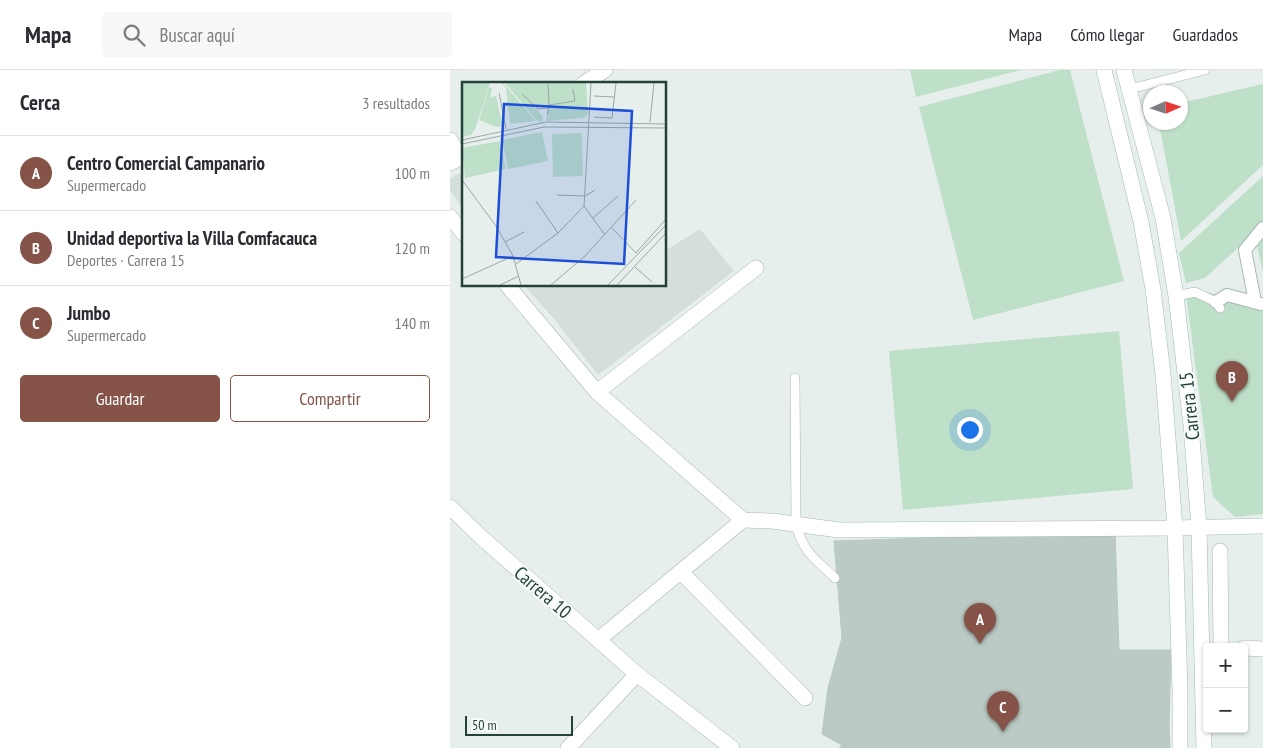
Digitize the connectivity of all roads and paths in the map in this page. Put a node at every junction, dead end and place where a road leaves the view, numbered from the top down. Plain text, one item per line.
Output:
1 (606, 70) edge
2 (1104, 70) edge
3 (1124, 70) edge
4 (1205, 70) edge
5 (586, 82) edge
6 (1130, 89) junction
7 (450, 140) edge
8 (458, 159) edge
9 (450, 217) edge
10 (1163, 218) junction
11 (1141, 222) junction
12 (1263, 228) edge
13 (462, 232) edge
14 (756, 268) dead end
15 (508, 286) edge
16 (1176, 296) junction
17 (1259, 303) edge
18 (1218, 305) joint
19 (795, 378) dead end
20 (597, 392) junction
21 (450, 507) edge
22 (744, 520) junction
23 (796, 524) junction
24 (1263, 526) edge
25 (1175, 528) junction
26 (1199, 528) junction
27 (1220, 552) dead end
28 (681, 572) junction
29 (835, 578) dead end
30 (1202, 617) junction
31 (1178, 618) junction
32 (598, 640) junction
33 (1221, 643) edge
34 (1248, 648) edge
35 (1263, 649) edge
36 (637, 674) junction
37 (805, 698) dead end
38 (568, 748) edge
39 (732, 748) edge
40 (1180, 748) edge
41 (1204, 748) edge

1 - 5 street
2 - 11 street, Carrera 15
3 - 6 street, Carrera 15
4 - 6 lane
6 - 10 street, Carrera 15
7 - 8 street
9 - 13 street
10 - 11 street
10 - 16 street, Carrera 15
11 - 25 street, Carrera 15
12 - 17 street
14 - 20 street
15 - 20 street
16 - 18 lane
16 - 26 street, Carrera 15
17 - 18 street
19 - 23 lane
20 - 22 street
21 - 32 street, Carrera 10
22 - 23 street
22 - 28 street
23 - 25 street
23 - 29 lane
24 - 26 street
25 - 26 street
25 - 31 street, Carrera 15
26 - 30 street, Carrera 15
27 - 33 street
28 - 32 street
28 - 37 street
30 - 31 street
30 - 41 street, Carrera 15
31 - 40 street, Carrera 15
32 - 36 street, Carrera 10
34 - 35 street
36 - 38 street
36 - 39 street, Carrera 10

